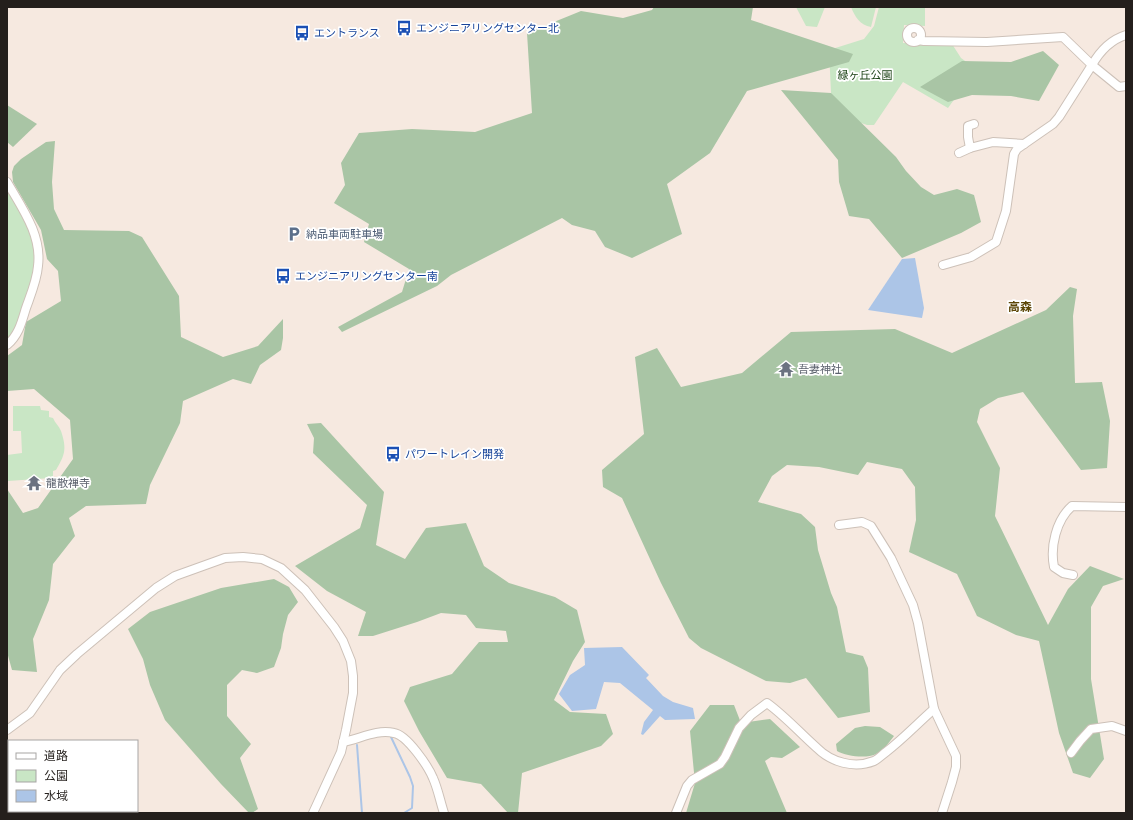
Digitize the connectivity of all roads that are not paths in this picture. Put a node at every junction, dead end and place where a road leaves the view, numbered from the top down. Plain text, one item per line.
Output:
1 (1126, 35) edge
2 (918, 40) dead end
3 (1092, 65) junction
4 (1126, 86) edge
5 (974, 124) dead end
6 (1024, 144) junction
7 (970, 148) junction
8 (959, 153) dead end
9 (7, 182) edge
10 (943, 265) dead end
11 (7, 345) edge
12 (1126, 507) edge
13 (839, 525) dead end
14 (1074, 575) dead end
15 (934, 709) junction
16 (7, 730) edge
17 (1126, 731) edge
18 (343, 742) junction
19 (1071, 753) dead end
20 (7, 756) edge
21 (8, 768) edge
22 (313, 813) edge
23 (444, 813) edge
24 (676, 813) edge
25 (942, 813) edge

1 - 3 street
2 - 3 street
3 - 4 street
3 - 6 street
5 - 7 street
6 - 7 street
6 - 10 street
7 - 8 street
9 - 11 street
12 - 14 street
13 - 15 street
15 - 24 street
15 - 25 street
16 - 18 street
17 - 19 street
18 - 22 street
18 - 23 street
20 - 21 street

